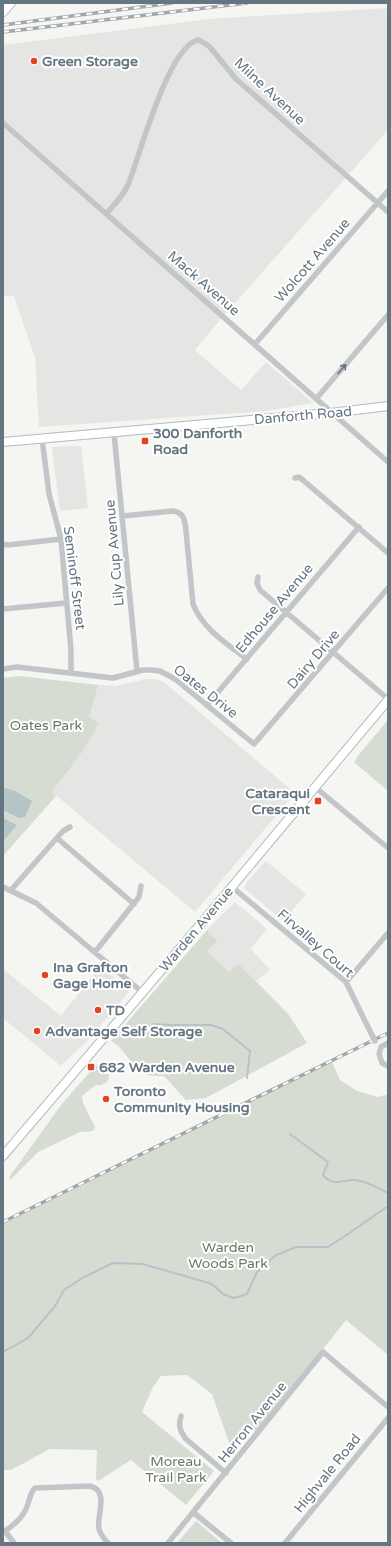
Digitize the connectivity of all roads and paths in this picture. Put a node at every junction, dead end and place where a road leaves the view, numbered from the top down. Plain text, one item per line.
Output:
1 (11, 3) edge
2 (3, 12) edge
3 (3, 123) edge
4 (388, 191) edge
5 (378, 203) junction
6 (388, 212) edge
7 (106, 214) junction
8 (388, 316) edge
9 (255, 344) junction
10 (316, 399) junction
11 (388, 406) edge
12 (332, 413) junction
13 (114, 433) junction
14 (42, 438) junction
15 (3, 442) edge
16 (388, 462) edge
17 (295, 478) dead end
18 (123, 516) junction
19 (359, 527) junction
20 (61, 539) junction
21 (3, 544) edge
22 (388, 553) edge
23 (258, 577) dead end
24 (388, 588) edge
25 (66, 603) junction
26 (3, 609) edge
27 (286, 613) junction
28 (334, 652) junction
29 (246, 659) junction
30 (3, 669) edge
31 (137, 671) junction
32 (71, 673) junction
33 (388, 700) edge
34 (208, 705) junction
35 (254, 744) joint
36 (315, 787) junction
37 (70, 827) dead end
38 (56, 838) junction
39 (388, 848) edge
40 (141, 886) dead end
41 (3, 887) edge
42 (232, 887) junction
43 (11, 890) junction
44 (134, 904) junction
45 (388, 933) edge
46 (95, 952) junction
47 (346, 982) junction
48 (142, 992) junction
49 (388, 1043) edge
50 (379, 1051) junction
51 (388, 1066) edge
52 (3, 1156) edge
53 (388, 1407) edge
54 (181, 1416) dead end
55 (388, 1418) edge
56 (226, 1473) junction
57 (194, 1513) junction
58 (4, 1532) edge
59 (14, 1543) edge
60 (108, 1543) edge
61 (168, 1543) edge
62 (230, 1543) edge
63 (285, 1543) edge

1 - 2 main road
3 - 7 street, Mack Avenue
4 - 5 street, Wolcott Avenue
5 - 6 street, Milne Avenue
5 - 7 street, Milne Avenue
5 - 9 street, Wolcott Avenue
7 - 9 street, Mack Avenue
10 -> 8 street
9 - 10 street, Mack Avenue
10 - 12 street, Mack Avenue
11 - 12 main road, Danforth Road
12 - 13 main road, Danforth Road
12 - 16 street, Mack Avenue
13 - 14 main road, Danforth Road
13 - 18 street, Lily Cup Avenue
14 - 15 main road, Danforth Road
14 - 20 street, Seminoff Street
17 - 19 street
18 - 29 street
18 - 31 street, Lily Cup Avenue
19 - 22 street
19 - 27 street, Edhouse Avenue
20 - 21 street
20 - 25 street, Seminoff Street
23 - 27 street
24 - 28 street, Dairy Drive
25 - 26 street
25 - 32 street, Seminoff Street
27 - 28 street
27 - 29 street, Edhouse Avenue
28 - 33 street
28 - 35 street, Dairy Drive
29 - 34 street, Edhouse Avenue
30 - 32 street
31 - 32 street, Oates Drive
31 - 34 street, Oates Drive
33 - 36 main road, Warden Avenue
34 - 35 street, Oates Drive
36 - 39 street
36 - 42 main road, Warden Avenue
37 - 38 street
38 - 43 street
38 - 44 street
40 - 44 street
41 - 43 street
42 - 47 street, Firvalley Court
42 - 48 main road, Warden Avenue
43 - 46 street
44 - 46 street
45 - 47 street
46 - 48 street
47 - 50 street, Firvalley Court, bridge
48 - 52 main road, Warden Avenue
49 - 50 street
50 - 51 street, Firvalley Court
53 - 56 street, Herron Avenue
54 - 56 street
55 - 63 street, Highvale Road
56 - 57 street, Herron Avenue
57 - 61 street, Herron Avenue
57 - 62 street
58 - 59 street
58 - 60 street

